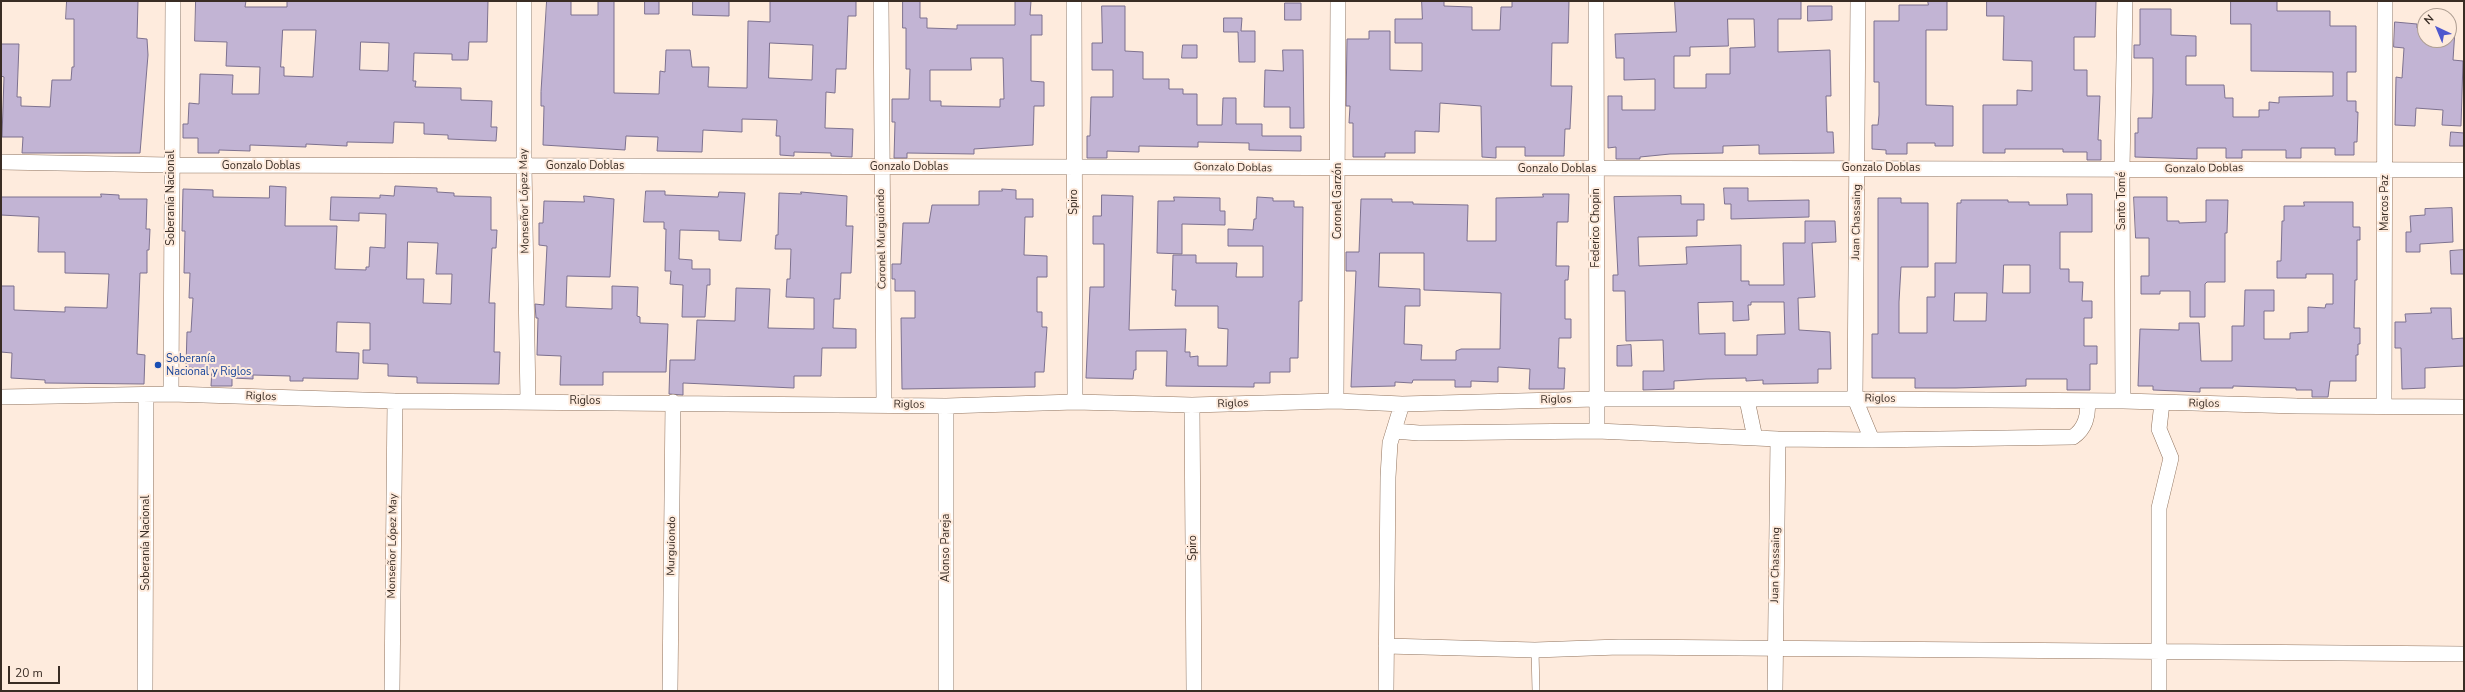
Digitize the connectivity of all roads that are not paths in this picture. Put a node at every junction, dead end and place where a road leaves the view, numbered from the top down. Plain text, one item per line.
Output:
1 (173, 1) edge
2 (524, 1) edge
3 (881, 1) edge
4 (1074, 1) edge
5 (1338, 1) edge
6 (1596, 1) edge
7 (1858, 1) edge
8 (2125, 1) edge
9 (2386, 1) edge
10 (1, 162) edge
11 (170, 165) junction
12 (524, 166) junction
13 (881, 167) junction
14 (1074, 167) junction
15 (1858, 168) junction
16 (2385, 168) junction
17 (1339, 169) junction
18 (1596, 170) junction
19 (2122, 170) junction
20 (2464, 170) edge
21 (171, 394) junction
22 (146, 395) junction
23 (1, 397) edge
24 (1855, 399) junction
25 (1596, 400) junction
26 (1747, 400) junction
27 (395, 401) junction
28 (528, 401) junction
29 (1336, 401) junction
30 (2123, 401) junction
31 (673, 402) junction
32 (1075, 402) junction
33 (2087, 402) junction
34 (2162, 403) junction
35 (1402, 404) junction
36 (884, 405) junction
37 (1192, 405) junction
38 (2384, 405) junction
39 (946, 406) junction
40 (2464, 406) edge
41 (1394, 431) junction
42 (1597, 431) junction
43 (1755, 438) junction
44 (1778, 439) junction
45 (1872, 440) junction
46 (1386, 646) junction
47 (1774, 649) junction
48 (1535, 650) junction
49 (2159, 652) junction
50 (2464, 654) edge
51 (145, 691) edge
52 (392, 691) edge
53 (670, 691) edge
54 (946, 691) edge
55 (1194, 691) edge
56 (1386, 691) edge
57 (1536, 691) edge
58 (1775, 691) edge
59 (2159, 691) edge

1 - 11 street, Soberanía Nacional
2 - 12 street, Monseñor López May
3 - 13 street, Coronel Murguiondo
4 - 14 street, Spiro
5 - 17 street, Coronel Garzón
6 - 18 street, Federico Chopin
7 - 15 street, Juan Chassaing
8 - 19 street, Santo Tomé
9 - 16 street, Marcos Paz
10 - 11 street, Gonzalo Doblas
11 - 12 street, Gonzalo Doblas
11 - 21 street, Soberanía Nacional
12 - 13 street, Gonzalo Doblas
12 - 28 street, Monseñor López May
13 - 14 street, Gonzalo Doblas
13 - 36 street, Coronel Murguiondo
14 - 17 street, Gonzalo Doblas
14 - 32 street, Spiro
15 - 18 street, Gonzalo Doblas
15 - 19 street, Gonzalo Doblas
15 - 24 street, Juan Chassaing
16 - 19 street, Gonzalo Doblas
16 - 20 street, Gonzalo Doblas
16 - 38 street, Marcos Paz
17 - 18 street, Gonzalo Doblas
17 - 29 street, Coronel Garzón
18 - 25 street, Federico Chopin
19 - 30 street, Santo Tomé
21 - 22 street, Riglos
21 - 27 street, Riglos
22 - 23 street, Riglos
22 - 51 street, Soberanía Nacional
24 - 26 street, Riglos
24 - 33 street, Riglos
24 - 45 street, Juan Chassaing
25 - 26 street, Riglos
25 - 35 street, Riglos
25 - 42 street, Federico Chopin
26 - 43 street
27 - 28 street, Riglos
27 - 52 street, Monseñor López May
28 - 31 street, Riglos
29 - 35 street, Riglos
29 - 37 street, Riglos
30 - 33 street, Riglos
30 - 34 street, Riglos
31 - 36 street, Riglos
31 - 53 street, Murguiondo
32 - 37 street, Riglos
32 - 39 street, Riglos
33 - 45 street
34 - 38 street, Riglos
34 - 49 street
35 - 41 street
36 - 39 street, Riglos
37 - 55 street, Spiro
38 - 40 street, Riglos
39 - 54 street, Alonso Pareja
41 - 42 street
41 - 46 street
42 - 43 street
43 - 44 street
44 - 45 street
44 - 47 street, Juan Chassaing
46 - 48 street
46 - 56 street
47 - 48 street
47 - 49 street
47 - 58 street, Juan Chassaing
48 - 57 lane
49 - 50 street
49 - 59 street

